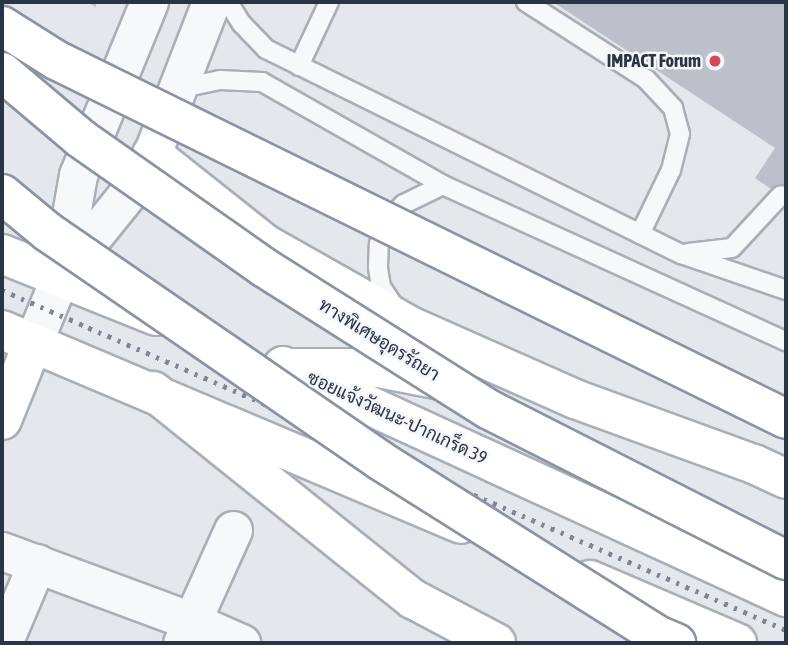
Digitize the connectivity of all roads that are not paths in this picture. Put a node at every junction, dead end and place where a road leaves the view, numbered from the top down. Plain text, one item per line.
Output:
1 (149, 2) edge
2 (211, 2) edge
3 (228, 2) edge
4 (329, 2) edge
5 (526, 2) edge
6 (2, 26) edge
7 (299, 66) junction
8 (2, 72) edge
9 (177, 89) junction
10 (152, 155) junction
11 (443, 185) junction
12 (2, 194) edge
13 (781, 195) dead end
14 (640, 234) junction
15 (2, 254) edge
16 (681, 254) junction
17 (60, 277) junction
18 (786, 290) edge
19 (408, 325) junction
20 (18, 336) edge
21 (786, 341) edge
22 (287, 368) junction
23 (153, 391) junction
24 (575, 399) junction
25 (2, 418) edge
26 (786, 419) edge
27 (786, 479) edge
28 (233, 530) dead end
29 (2, 551) edge
30 (786, 560) edge
31 (37, 564) junction
32 (786, 597) edge
33 (187, 632) edge
34 (668, 641) edge
35 (4, 643) edge
36 (241, 643) edge
37 (496, 643) edge
38 (737, 643) edge

1 - 17 street
2 - 9 street
3 - 7 lane
4 - 7 lane
5 - 14 lane
6 - 26 main road, bridge
7 - 14 lane
8 - 30 main road, ทางพิเศษอุดรรัถยา, bridge
9 - 10 street
9 - 11 lane
10 - 17 street
10 - 19 main road
11 - 19 lane
11 - 21 lane
12 - 34 main road, bridge
13 - 16 lane
14 - 16 lane
15 - 17 main road, ซอยแจ้งวัฒนะ-ปากเกร็ด 39
16 - 18 lane
17 - 20 street
17 - 22 main road, ซอยแจ้งวัฒนะ-ปากเกร็ด 39
19 - 24 main road
20 - 23 main road
20 - 25 main road
22 - 24 main road
22 - 32 main road, ซอยแจ้งวัฒนะ-ปากเกร็ด 39
23 - 37 main road
23 - 38 main road
24 - 27 main road
28 - 33 street
29 - 31 street
31 - 33 street
31 - 35 street
33 - 36 street

